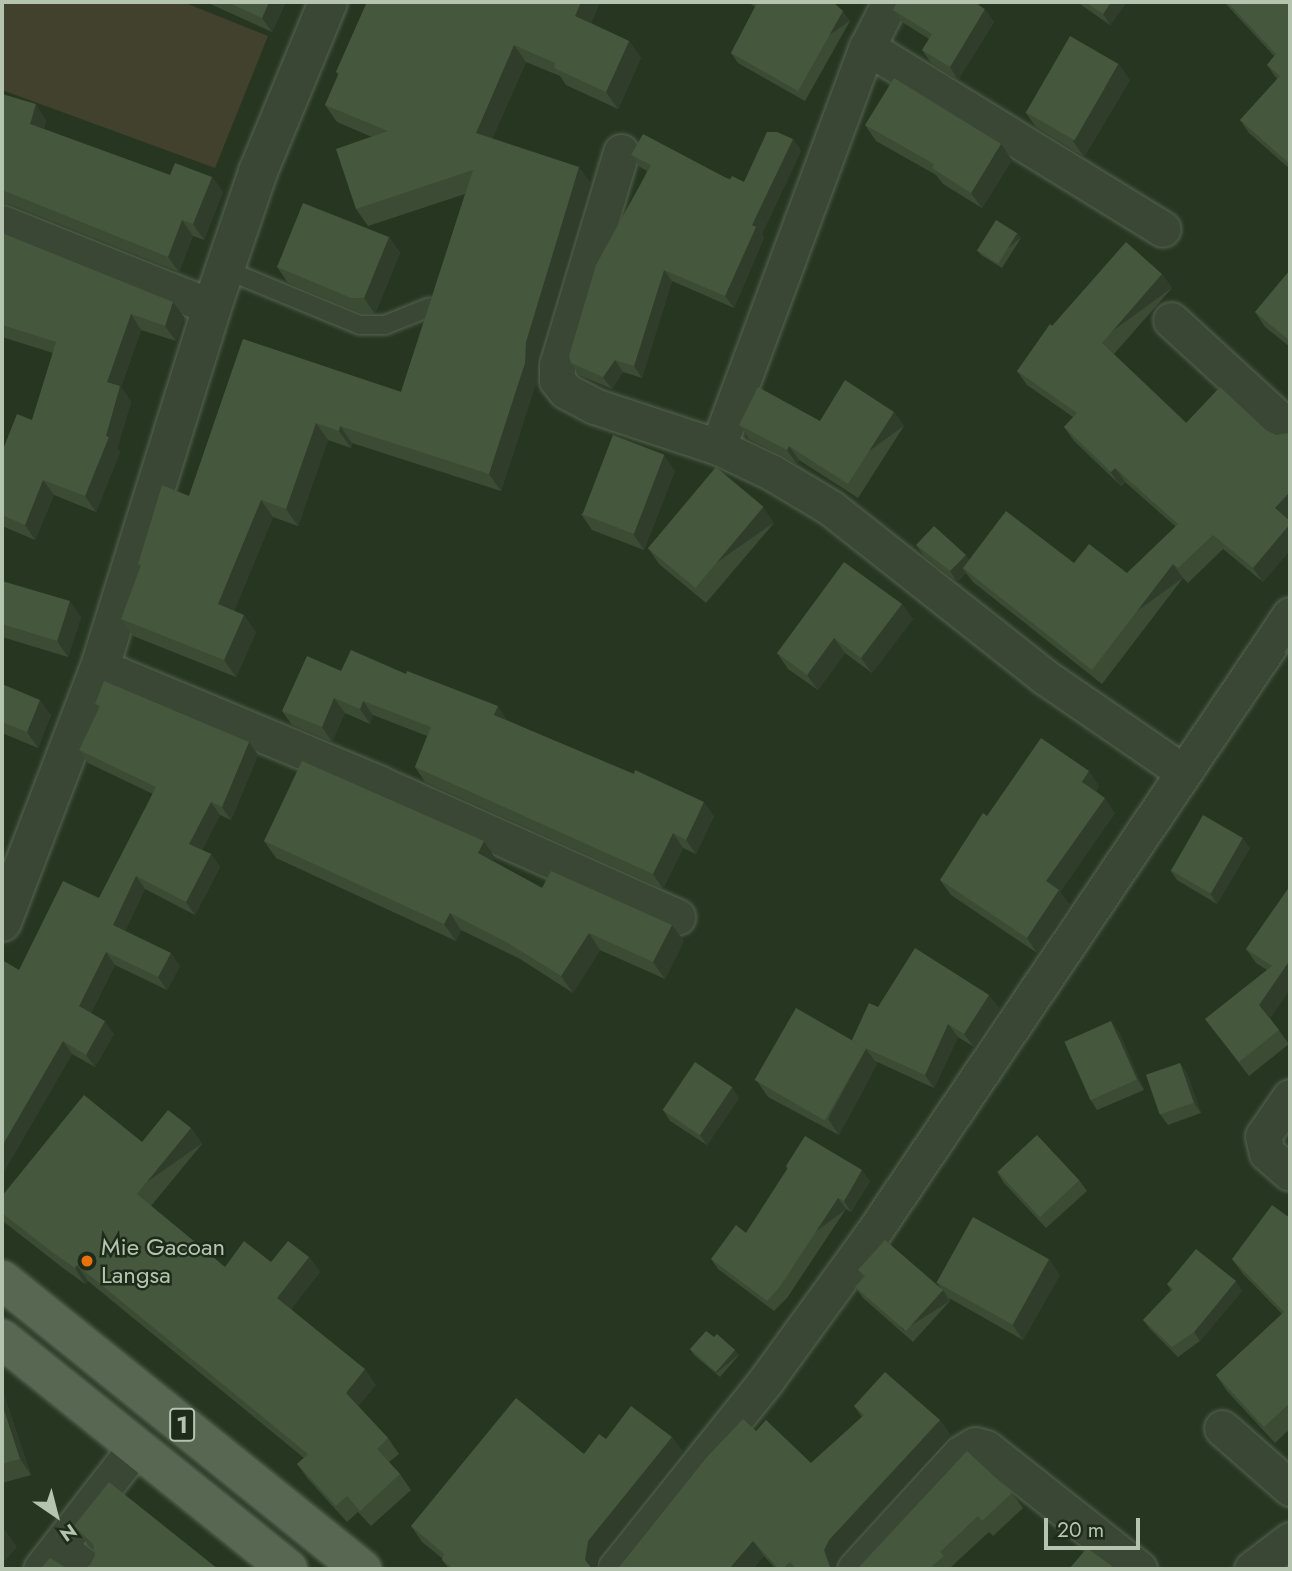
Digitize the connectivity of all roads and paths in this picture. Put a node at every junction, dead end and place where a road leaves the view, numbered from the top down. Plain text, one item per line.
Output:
1 (328, 2) edge
2 (890, 2) edge
3 (867, 47) junction
4 (621, 152) dead end
5 (2, 223) edge
6 (1163, 229) dead end
7 (224, 269) junction
8 (212, 307) junction
9 (430, 307) edge
10 (1171, 320) dead end
11 (1290, 429) edge
12 (718, 447) junction
13 (1290, 615) edge
14 (100, 667) junction
15 (1183, 772) junction
16 (677, 917) dead end
17 (2, 922) edge
18 (1290, 1097) edge
19 (1290, 1173) edge
20 (2, 1280) edge
21 (2, 1339) edge
22 (1222, 1428) dead end
23 (135, 1448) junction
24 (1290, 1488) edge
25 (1288, 1547) edge
26 (50, 1558) edge
27 (87, 1569) edge
28 (288, 1569) edge
29 (362, 1569) edge
30 (615, 1569) edge
31 (855, 1569) edge
32 (1139, 1569) edge
33 (1252, 1569) edge

1 - 7 street
2 - 3 street
3 - 6 street
3 - 12 street
4 - 12 street
5 - 8 street
7 - 8 street
7 - 9 lane
8 - 14 street
10 - 11 street
12 - 15 street
13 - 15 street
14 - 16 street
14 - 17 street
15 - 30 street
18 - 19 street
20 - 29 main road, 1
21 - 23 main road, 1
22 - 24 street
23 - 26 street
23 - 28 main road, 1
25 - 33 street
26 - 27 street
31 - 32 street

